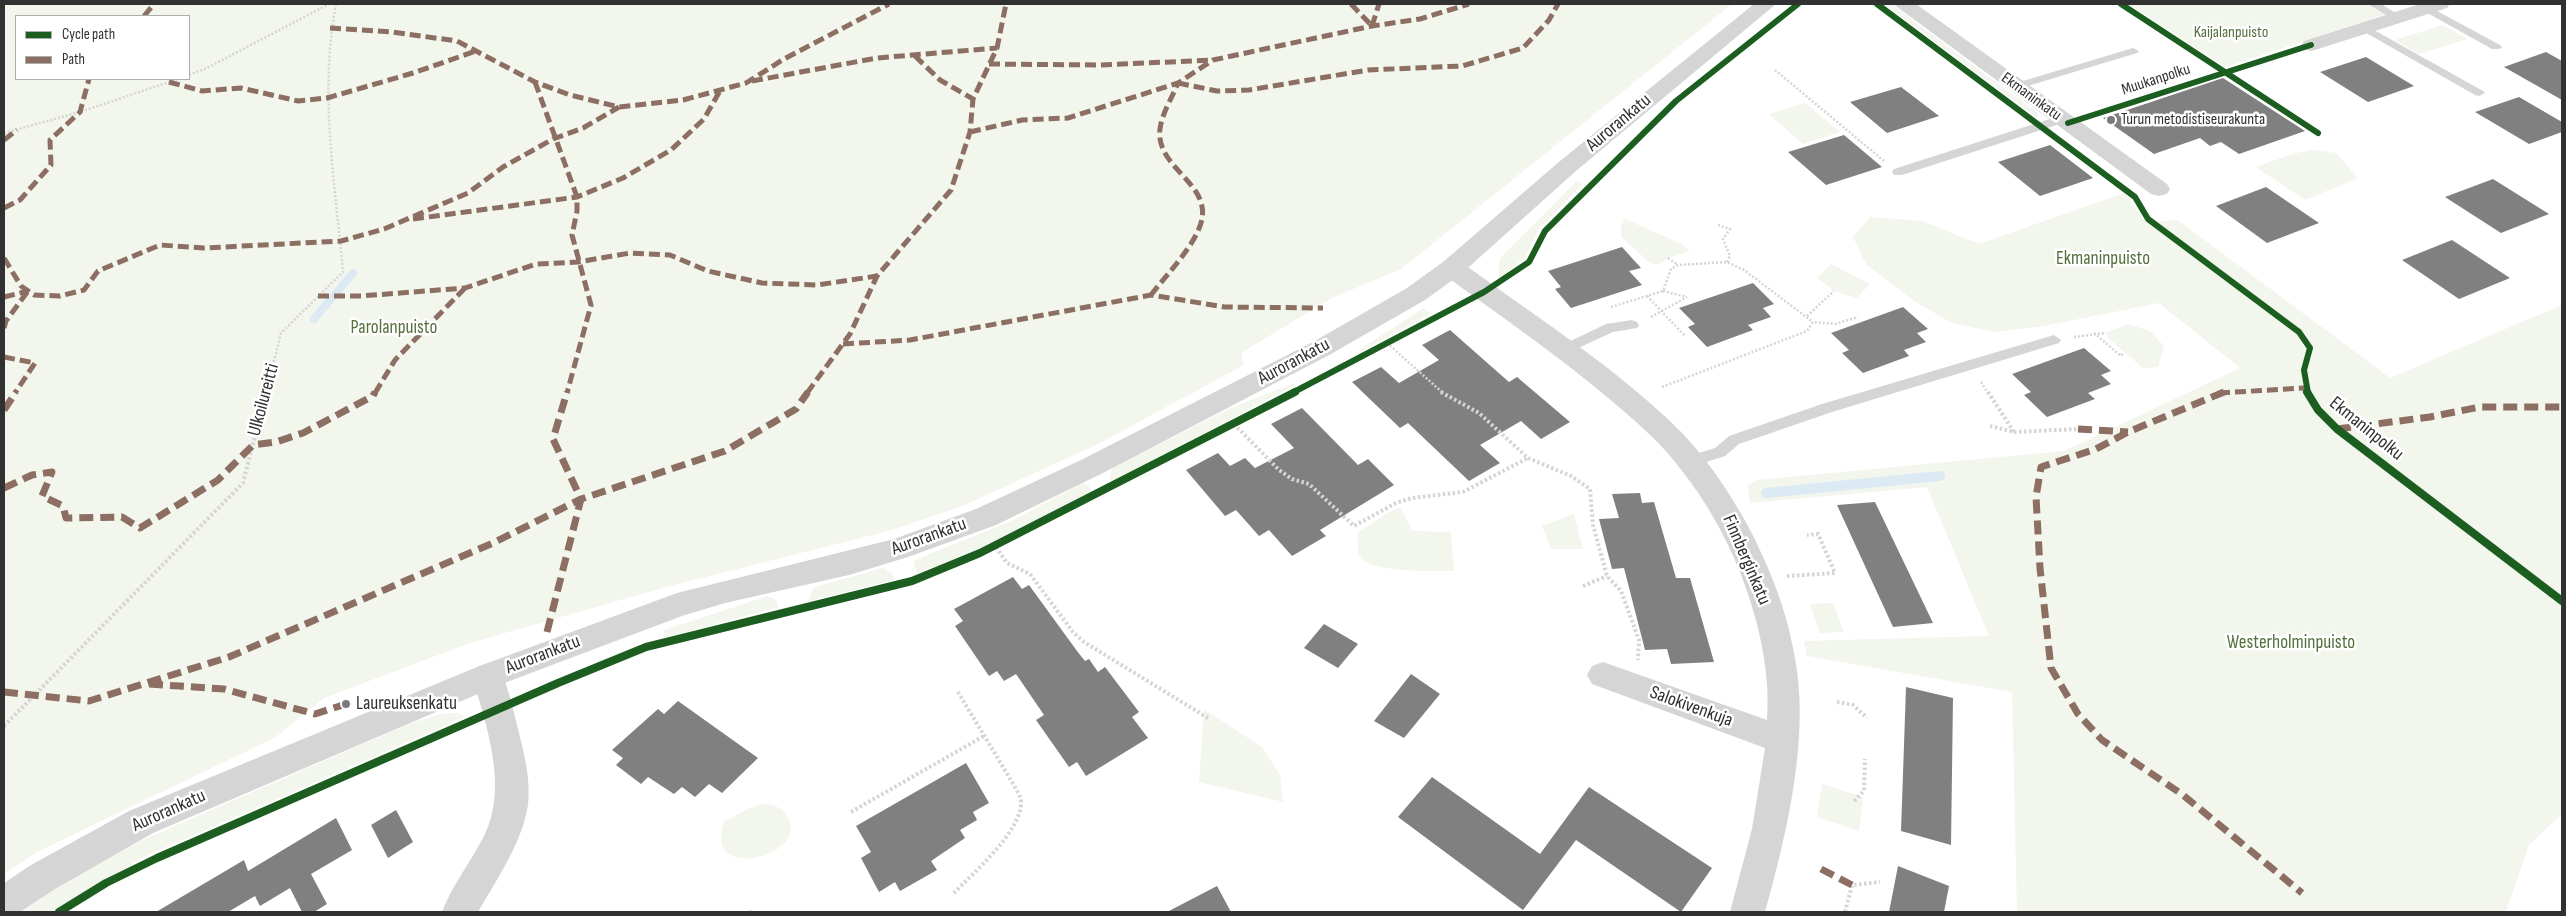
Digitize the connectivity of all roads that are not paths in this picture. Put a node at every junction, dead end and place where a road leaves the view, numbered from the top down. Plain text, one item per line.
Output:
1 (1766, 4) edge
2 (1903, 4) edge
3 (2374, 4) edge
4 (2433, 6) edge
5 (2398, 17) junction
6 (2365, 28) junction
7 (2311, 45) dead end
8 (2496, 47) dead end
9 (2133, 51) dead end
10 (2017, 86) junction
11 (2479, 93) dead end
12 (2062, 119) junction
13 (1898, 172) road end
14 (2159, 189) dead end
15 (1452, 268) junction
16 (1632, 324) road end
17 (2054, 340) road end
18 (1563, 350) junction
19 (1691, 461) junction
20 (1603, 675) dead end
21 (488, 676) junction
22 (1780, 739) junction
23 (4, 903) edge
24 (459, 912) edge
25 (1748, 912) edge

1 - 15 street, Aurorankatu
2 - 10 street, Ekmaninkatu
3 - 5 lane
4 - 5 street
4 - 8 lane
5 - 6 street
6 - 7 street
6 - 11 lane
9 - 10 lane
10 - 12 street, Ekmaninkatu
12 - 13 lane
12 - 14 street, Ekmaninkatu
15 - 18 street, Finnberginkatu
15 - 21 street, Aurorankatu
16 - 18 lane
17 - 19 lane
18 - 19 street, Finnberginkatu
19 - 22 street, Finnberginkatu
20 - 22 street, Salokivenkuja
21 - 23 street, Aurorankatu
21 - 24 street
22 - 25 street, Finnberginkatu

